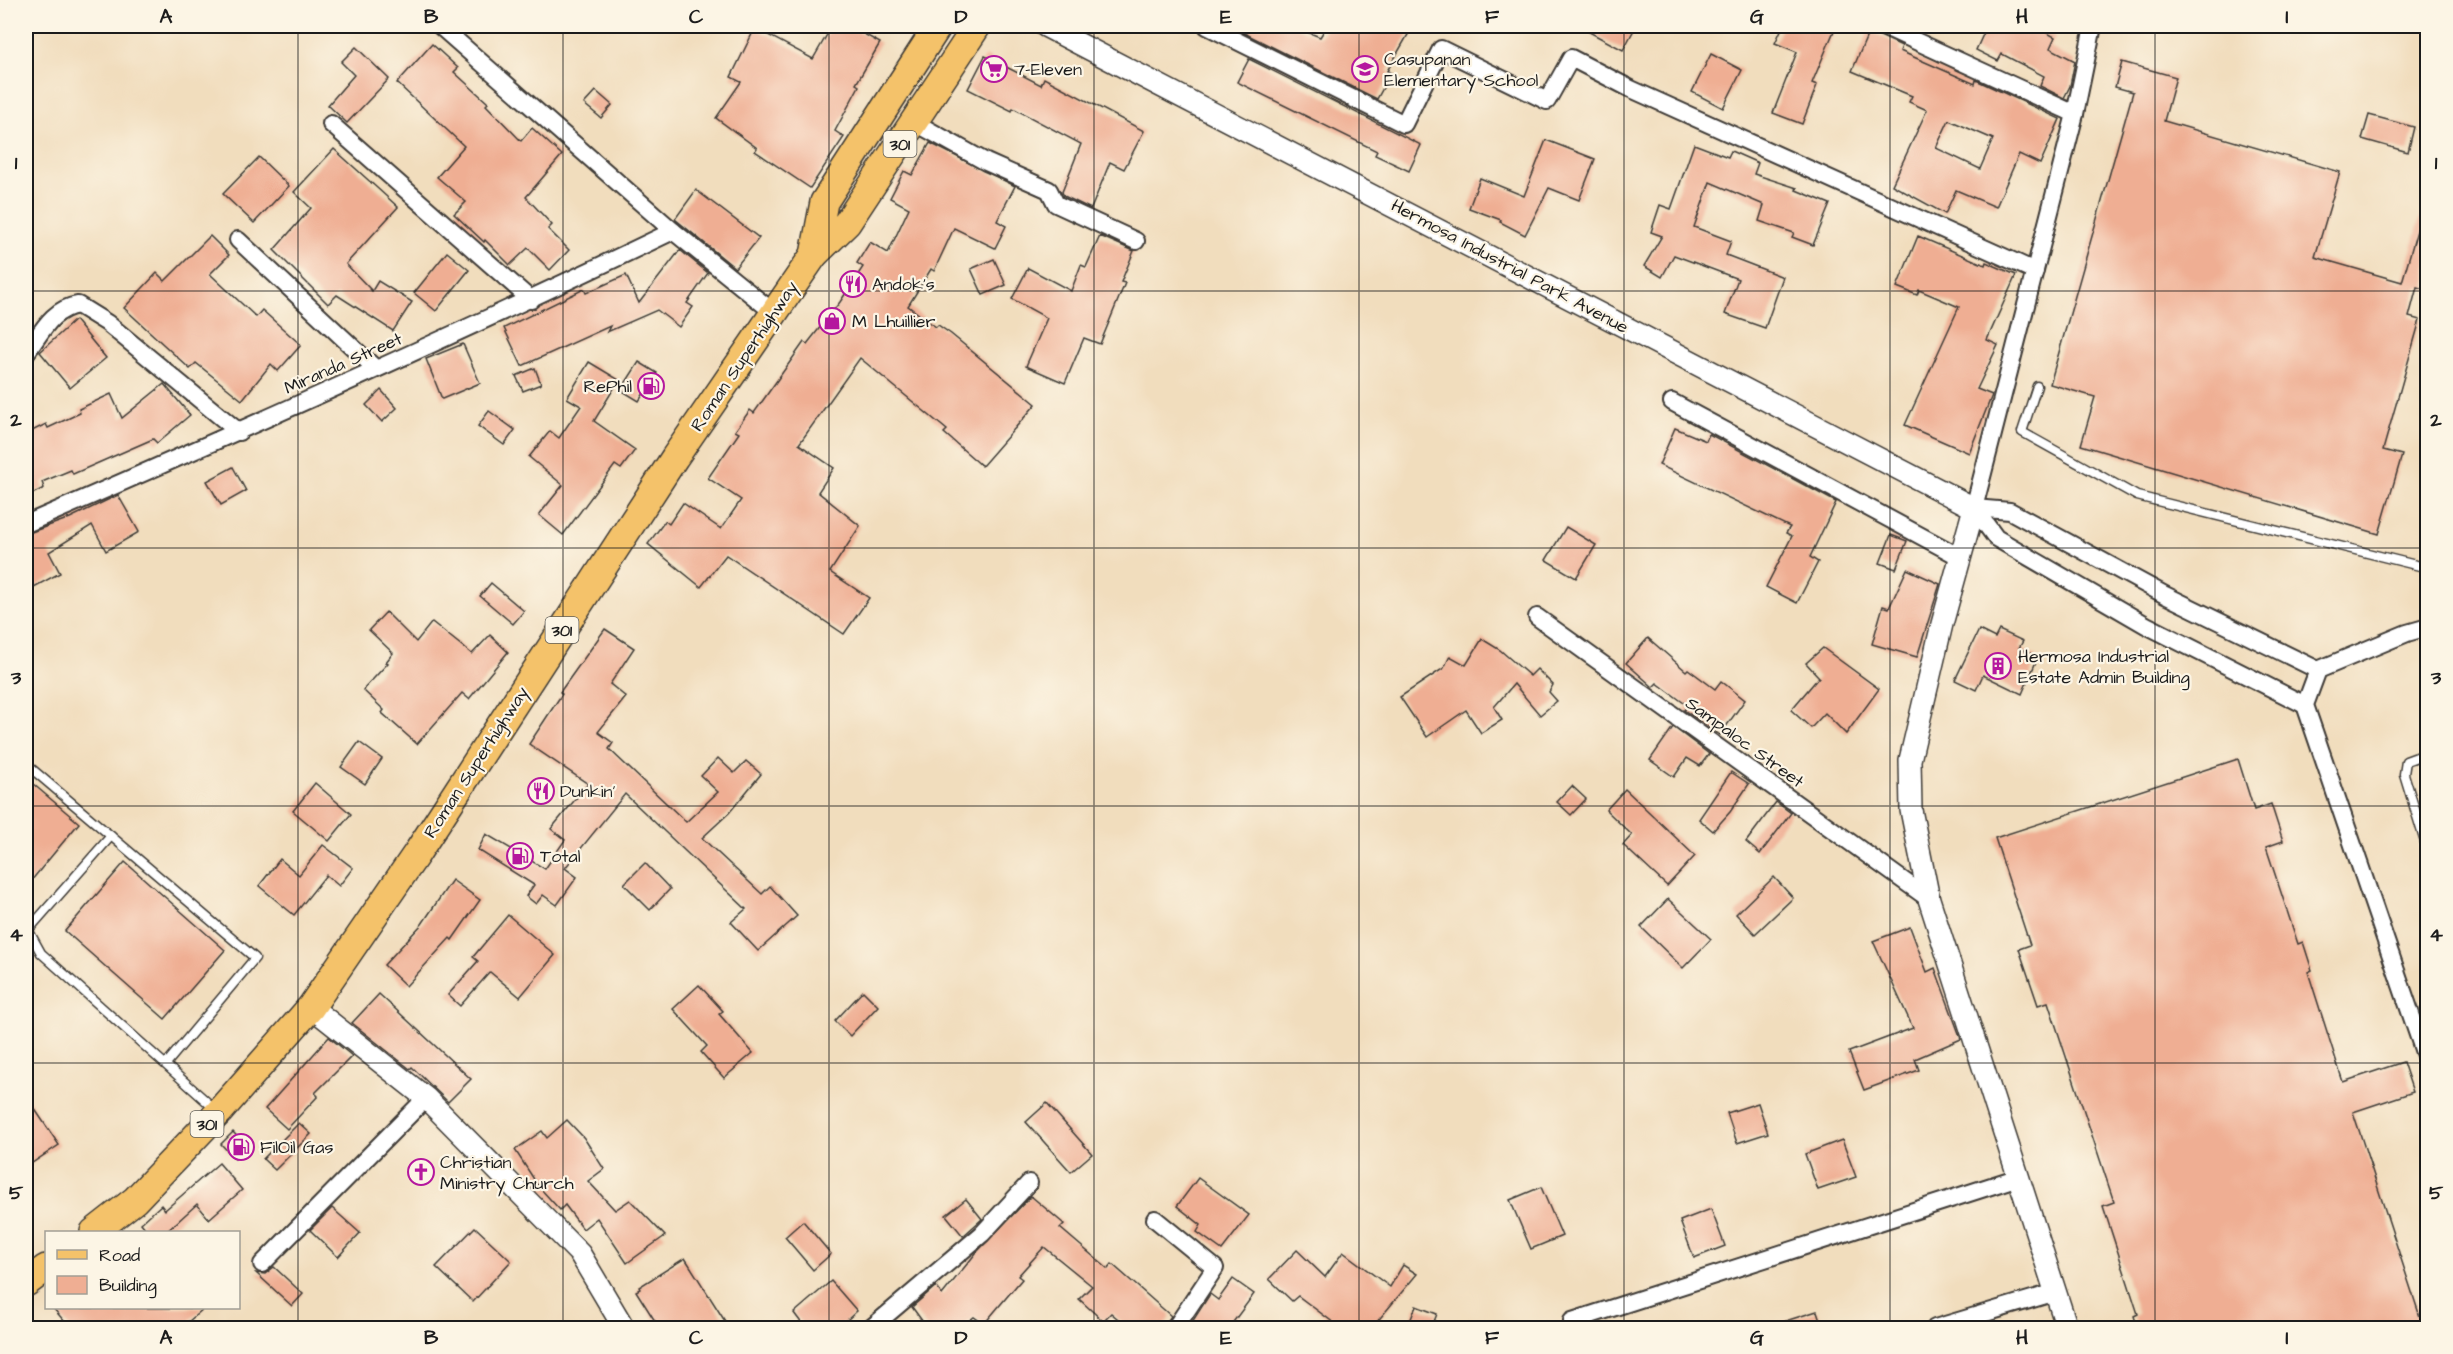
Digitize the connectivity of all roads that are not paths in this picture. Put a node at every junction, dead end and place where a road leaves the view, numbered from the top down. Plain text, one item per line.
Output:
1 (440, 26) edge
2 (938, 26) edge
3 (977, 26) edge
4 (1045, 26) edge
5 (1207, 26) edge
6 (1883, 26) edge
7 (2093, 26) edge
8 (2075, 114) junction
9 (914, 122) junction
10 (331, 124) dead end
11 (673, 231) junction
12 (238, 240) dead end
13 (1136, 242) dead end
14 (814, 255) junction
15 (2035, 271) junction
16 (531, 300) junction
17 (773, 312) junction
18 (26, 353) edge
19 (376, 369) junction
20 (2037, 386) dead end
21 (1672, 402) dead end
22 (239, 432) junction
23 (1974, 508) junction
24 (26, 524) edge
25 (1960, 556) junction
26 (2427, 568) edge
27 (1537, 617) dead end
28 (2427, 627) edge
29 (2318, 670) junction
30 (2305, 705) junction
31 (2427, 753) edge
32 (26, 764) edge
33 (111, 836) junction
34 (2427, 852) edge
35 (1929, 899) junction
36 (27, 928) edge
37 (311, 1007) junction
38 (166, 1064) junction
39 (2427, 1064) edge
40 (426, 1098) junction
41 (219, 1112) junction
42 (2019, 1177) junction
43 (1029, 1183) dead end
44 (1155, 1219) dead end
45 (96, 1231) edge
46 (262, 1264) dead end
47 (45, 1270) edge
48 (26, 1282) edge
49 (2056, 1292) junction
50 (1180, 1327) edge
51 (624, 1329) edge
52 (871, 1329) edge
53 (1574, 1329) edge
54 (1935, 1329) edge
55 (2067, 1329) edge

1 - 11 street
2 - 14 main road, Roman Superhighway / 301
3 - 9 main road, Roman Superhighway / 301
4 - 23 street, Hermosa Industrial Park Avenue
5 - 15 street
6 - 8 street
7 - 8 street
8 - 15 street
9 - 13 street
9 - 14 main road, Roman Superhighway / 301
10 - 16 street
11 - 16 street, Miranda Street
11 - 17 street
12 - 19 street
14 - 17 main road, Roman Superhighway / 301
15 - 23 street
16 - 19 street, Miranda Street
17 - 37 main road, Roman Superhighway / 301
18 - 22 street
19 - 22 street, Miranda Street
20 - 26 lane
21 - 25 street
22 - 24 street, Miranda Street
23 - 25 street
23 - 29 street
23 - 30 street
25 - 35 street
27 - 35 street, Sampaloc Street
28 - 29 street
29 - 30 street
30 - 39 street
31 - 34 lane
32 - 33 lane
33 - 36 lane
33 - 38 lane
35 - 42 street
36 - 38 lane
37 - 40 street
37 - 41 main road, Roman Superhighway / 301
38 - 41 lane
40 - 46 street
40 - 51 street
41 - 45 main road, Roman Superhighway / 301
42 - 49 street
42 - 53 street
43 - 52 street
44 - 50 street
47 - 48 main road
49 - 54 street
49 - 55 street

